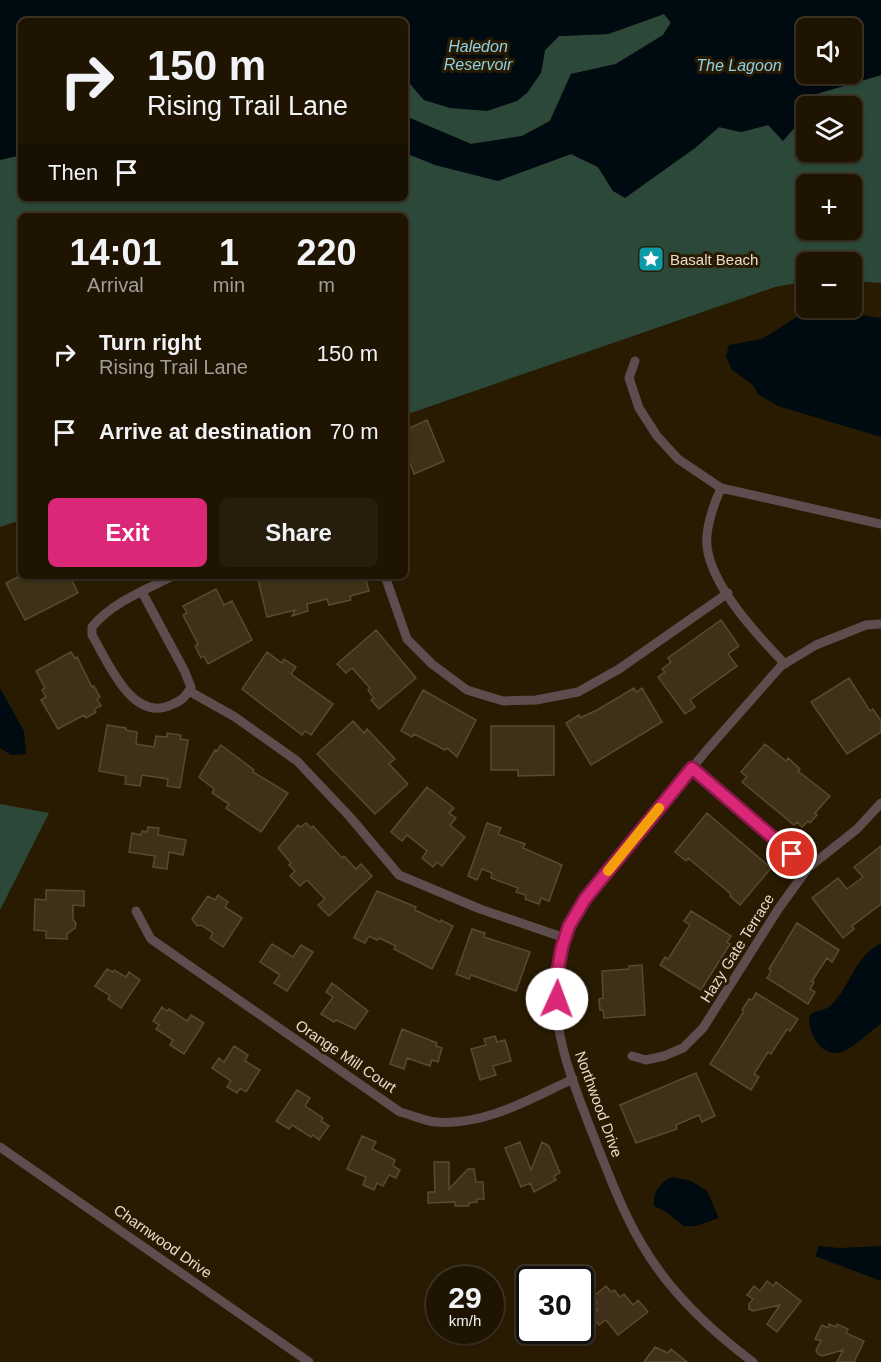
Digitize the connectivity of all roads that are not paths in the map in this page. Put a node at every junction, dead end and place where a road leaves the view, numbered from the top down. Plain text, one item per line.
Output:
1 (635, 361) dead end
2 (721, 488) junction
3 (881, 524) edge
4 (167, 579) edge
5 (386, 579) edge
6 (142, 592) junction
7 (728, 593) junction
8 (881, 624) edge
9 (785, 664) junction
10 (189, 691) junction
11 (692, 768) junction
12 (881, 803) edge
13 (808, 868) junction
14 (136, 911) dead end
15 (565, 938) junction
16 (632, 1056) dead end
17 (573, 1080) junction
18 (0, 1147) edge
19 (309, 1362) edge
20 (753, 1362) edge

1 - 2 street
2 - 3 street
2 - 7 street
4 - 6 street
5 - 7 street
6 - 10 street
6 - 10 street
7 - 9 street
8 - 9 street, Northwood Drive
9 - 11 street, Northwood Drive
10 - 15 street
11 - 13 street
11 - 15 street, Northwood Drive
12 - 13 street, Hazy Gate Terrace
13 - 16 street, Hazy Gate Terrace
14 - 17 street, Orange Mill Court
15 - 17 street, Northwood Drive
17 - 20 street, Northwood Drive
18 - 19 street, Charnwood Drive

